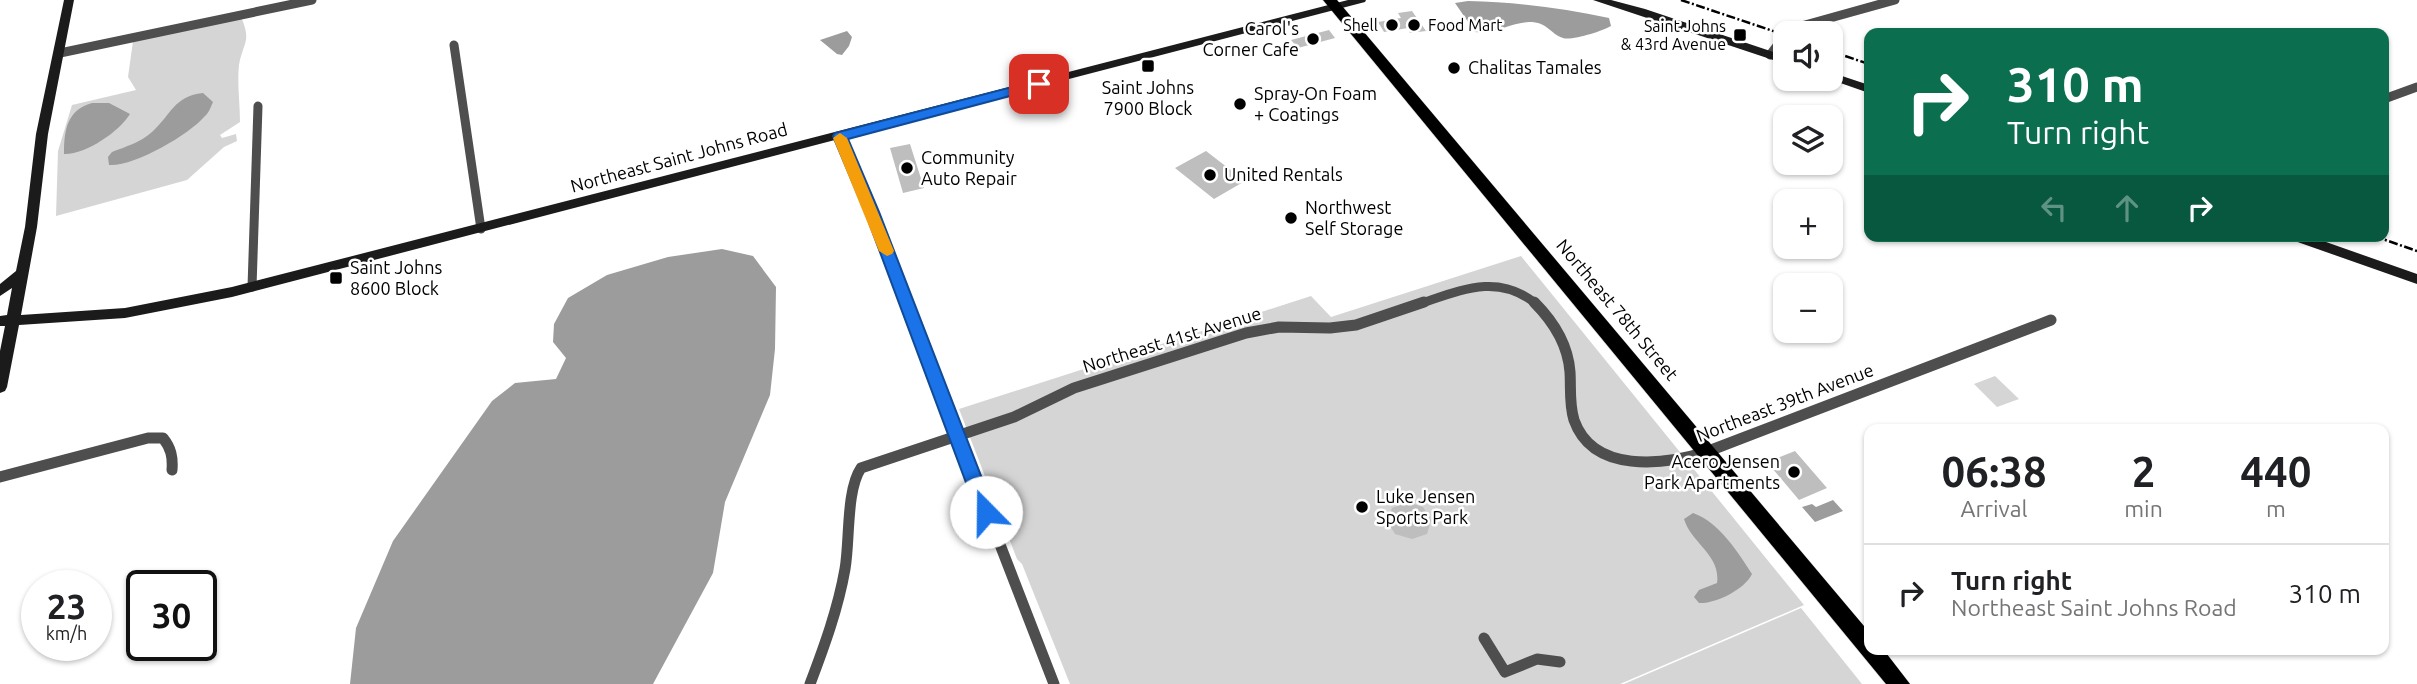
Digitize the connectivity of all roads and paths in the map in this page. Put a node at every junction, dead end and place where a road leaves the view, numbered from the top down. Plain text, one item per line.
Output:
1 (69, 0) edge
2 (312, 0) edge
3 (1361, 0) edge
4 (1598, 0) edge
5 (1895, 0) edge
6 (1333, 3) edge
7 (1819, 21) edge
8 (454, 45) dead end
9 (1773, 51) edge
10 (60, 53) junction
11 (1770, 55) junction
12 (1773, 56) edge
13 (1843, 80) edge
14 (1864, 87) edge
15 (2417, 87) edge
16 (2389, 97) edge
17 (258, 106) dead end
18 (840, 136) junction
19 (481, 229) junction
20 (2311, 242) edge
21 (22, 273) junction
22 (2417, 279) edge
23 (1507, 286) joint
24 (252, 287) junction
25 (0, 291) edge
26 (2051, 320) dead end
27 (6, 321) edge
28 (0, 387) edge
29 (956, 437) junction
30 (1706, 452) junction
31 (172, 470) dead end
32 (0, 477) edge
33 (1484, 638) dead end
34 (1864, 643) edge
35 (1874, 655) edge
36 (1560, 662) dead end
37 (810, 684) edge
38 (1054, 684) edge
39 (1899, 684) edge

1 - 10 main road
2 - 10 street
3 - 6 main road, Northeast Saint Johns Road
4 - 11 main road
5 - 7 street
6 - 18 main road, Northeast Saint Johns Road
6 - 30 main road, Northeast 78th Street
8 - 19 street
9 - 11 street
10 - 21 main road
11 - 12 main road
13 - 14 main road
15 - 16 street
17 - 24 street
18 - 19 main road, Northeast Saint Johns Road
18 - 29 street
19 - 24 main road, Northeast Saint Johns Road
20 - 22 main road
21 - 25 main road
21 - 27 main road
23 - 29 street, Northeast 41st Avenue
23 - 30 street, Northeast 39th Avenue
24 - 27 main road, Northeast Saint Johns Road
26 - 30 street, Northeast 39th Avenue
27 - 28 main road
29 - 37 street, Northeast 41st Avenue
29 - 38 street
30 - 34 main road, Northeast 78th Street
31 - 32 street
33 - 36 street
35 - 39 main road, Northeast 78th Street

